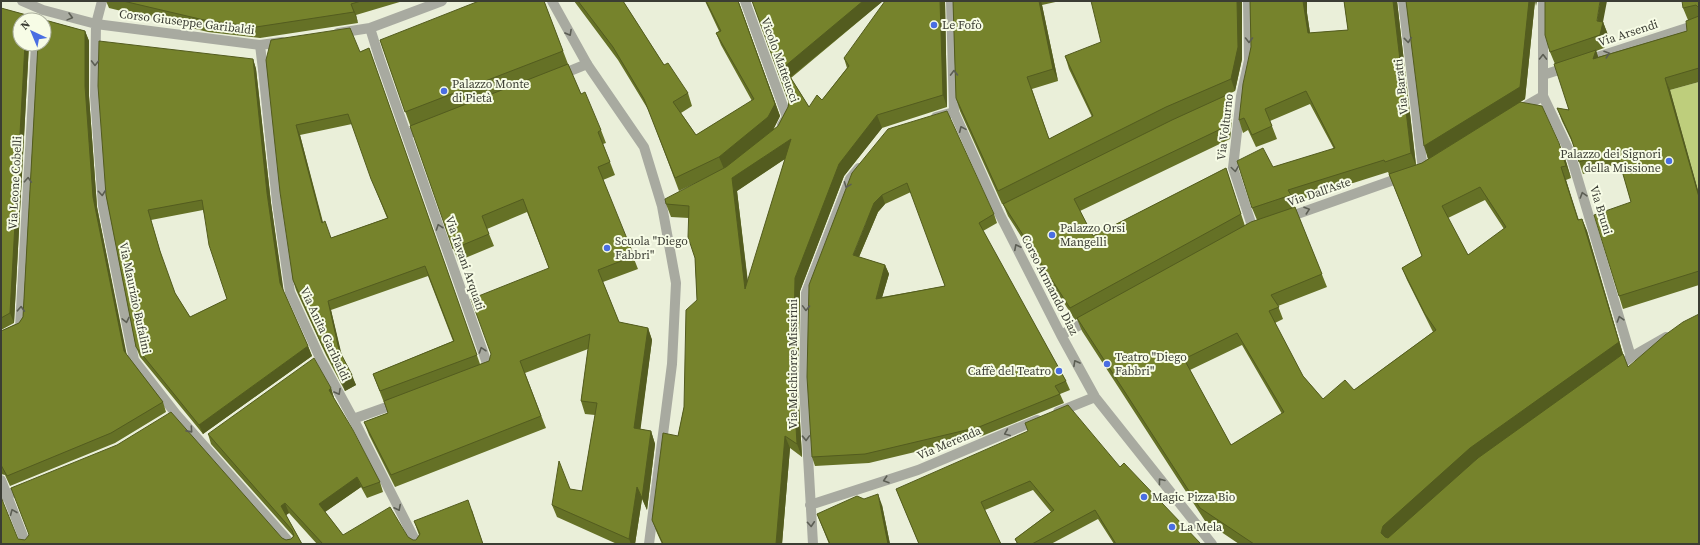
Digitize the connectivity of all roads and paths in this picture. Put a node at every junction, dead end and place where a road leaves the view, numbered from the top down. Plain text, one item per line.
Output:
1 (22, 1) edge
2 (102, 1) edge
3 (442, 1) edge
4 (552, 1) edge
5 (745, 1) edge
6 (951, 1) edge
7 (1248, 1) edge
8 (1403, 1) edge
9 (1543, 1) edge
10 (38, 12) edge
11 (52, 17) edge
12 (96, 24) junction
13 (1699, 24) edge
14 (370, 28) junction
15 (330, 34) edge
16 (291, 40) edge
17 (260, 45) junction
18 (36, 52) edge
19 (587, 64) junction
20 (1543, 75) junction
21 (551, 78) edge
22 (1241, 96) junction
23 (1543, 96) junction
24 (1227, 102) edge
25 (954, 112) junction
26 (1509, 116) edge
27 (925, 121) edge
28 (436, 123) edge
29 (407, 134) junction
30 (778, 134) edge
31 (864, 161) edge
32 (1436, 162) edge
33 (1423, 170) junction
34 (1275, 221) edge
35 (1253, 230) edge
36 (1102, 313) edge
37 (1679, 330) edge
38 (1061, 335) junction
39 (1, 337) edge
40 (1631, 357) junction
41 (474, 375) edge
42 (1606, 375) edge
43 (1095, 397) junction
44 (410, 398) edge
45 (353, 419) junction
46 (1, 480) edge
47 (34, 484) edge
48 (4, 496) edge
49 (810, 505) junction
50 (26, 544) edge
51 (291, 544) edge
52 (417, 544) edge
53 (650, 544) edge
54 (812, 544) edge
55 (1212, 544) edge

1 - 10 street, Corso Giuseppe Garibaldi
2 - 12 street, Via Maurizio Bufalini
3 - 14 street
4 -> 19 street
5 - 30 street, Vicolo Matteucci
25 -> 6 street, Corso Armando Diaz
7 -> 22 street, Via Volturno
8 -> 33 street, Via Baratti
20 -> 9 street, Via Bruni
11 -> 12 street, Corso Giuseppe Garibaldi
12 - 17 street, Corso Giuseppe Garibaldi
12 -> 51 street, Via Maurizio Bufalini
20 -> 13 street, Via Arsendi
14 - 15 street
14 - 29 street, Via Tavani Arquati
16 - 17 street, Corso Giuseppe Garibaldi
17 -> 45 street, Via Anita Garibaldi
39 -> 18 street, Via Leone Cobelli
19 - 21 street
19 - 53 street
20 - 23 street, Via Bruni
22 - 24 street
22 -> 35 street, Via Volturno
23 - 26 street
40 -> 23 street, Via Bruni
25 - 27 street
38 -> 25 street, Corso Armando Diaz
28 - 29 street
41 -> 29 street, Via Tavani Arquati
31 -> 49 street, Via Melchiorre Missirini
32 - 33 street, Via Dall'Aste
34 -> 33 street, Via Dall'Aste
36 - 38 street
37 - 40 street
43 -> 38 street, Corso Armando Diaz
40 - 42 street
43 -> 49 street, Via Merenda
55 -> 43 street, Corso Armando Diaz
44 - 45 street
45 -> 52 street, Via Anita Garibaldi
46 - 48 street
47 - 48 street
50 -> 48 street
49 -> 54 street, Via Melchiorre Missirini

